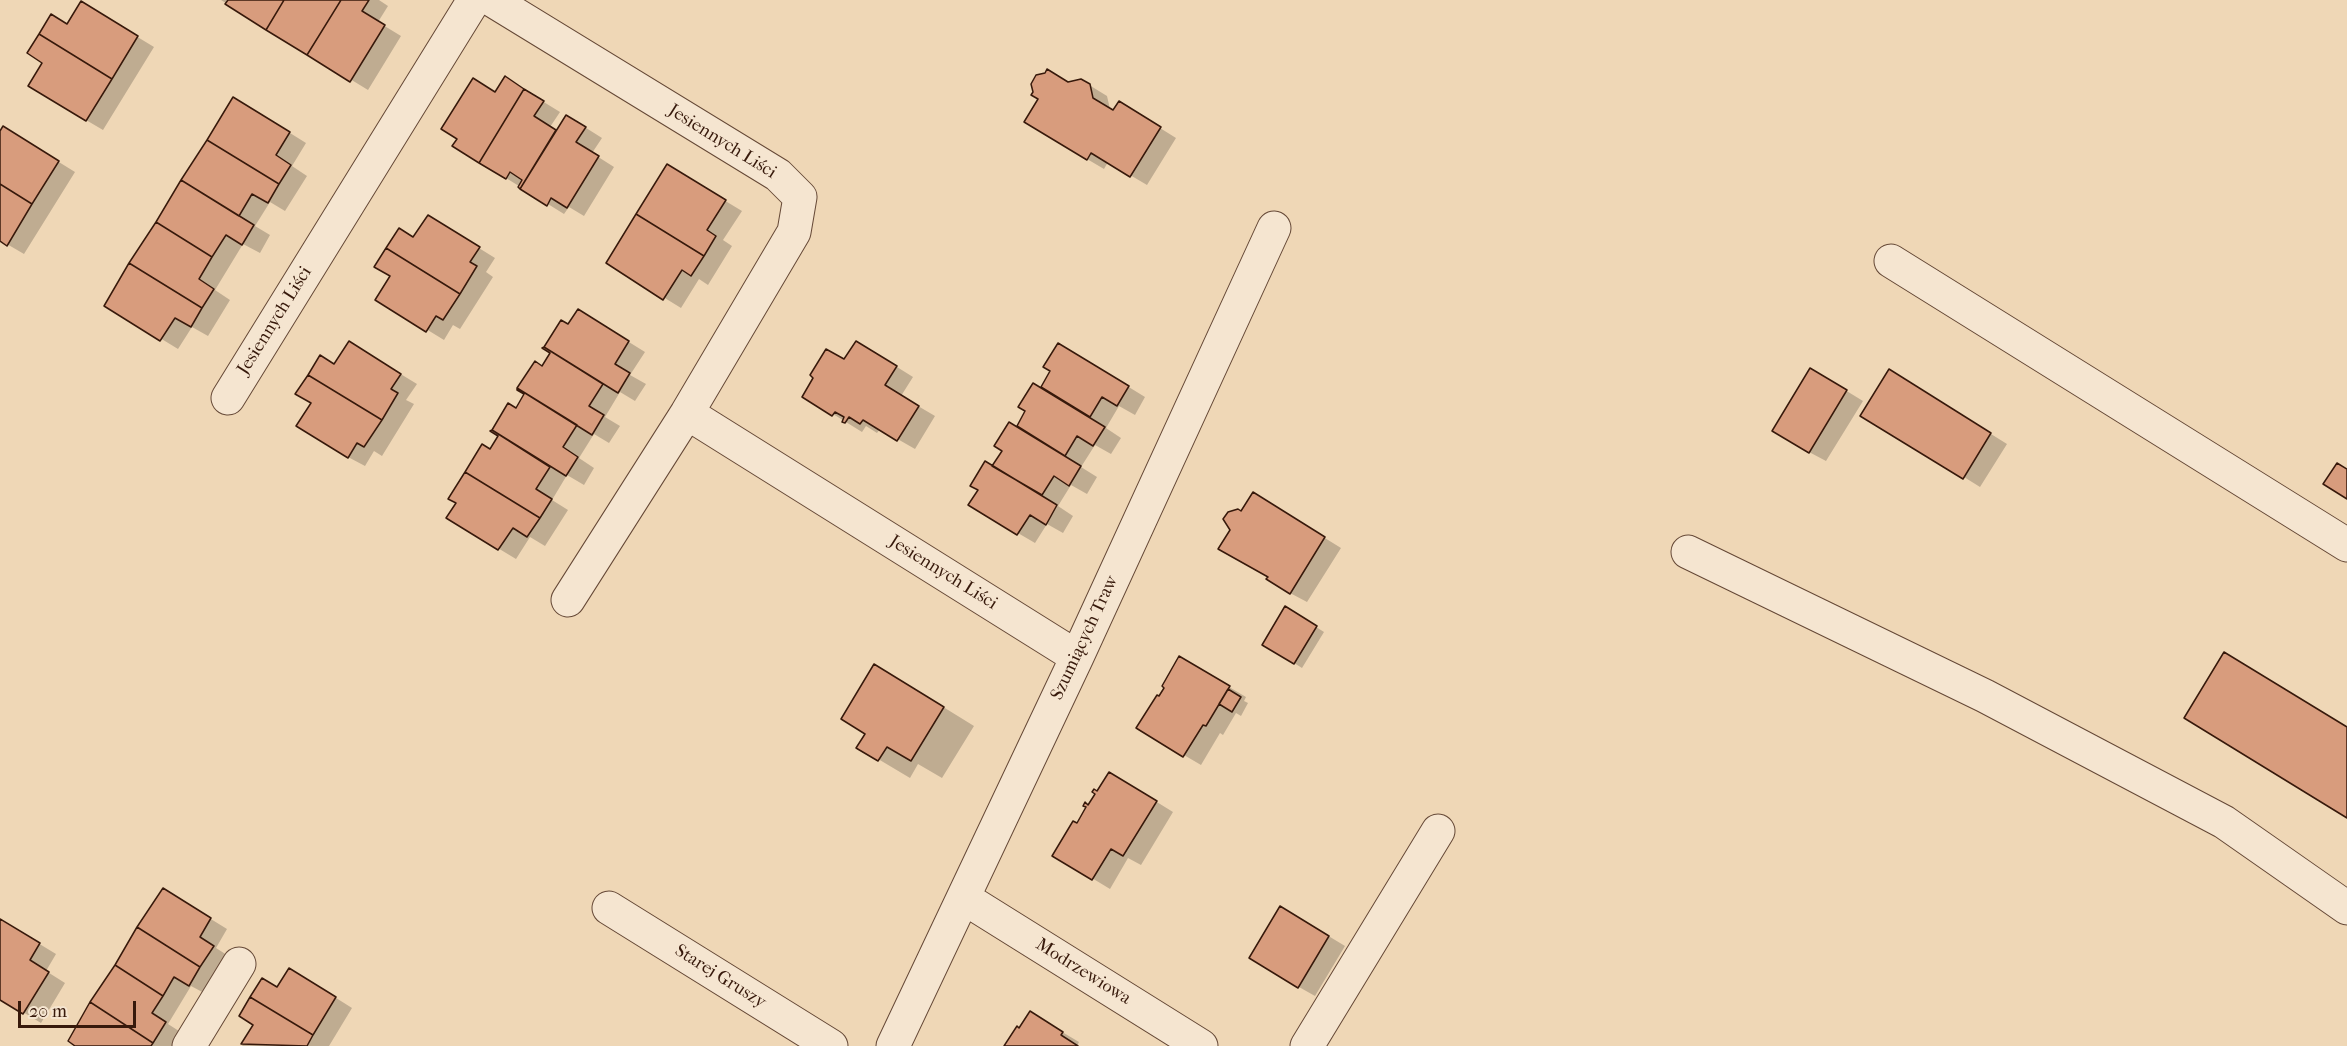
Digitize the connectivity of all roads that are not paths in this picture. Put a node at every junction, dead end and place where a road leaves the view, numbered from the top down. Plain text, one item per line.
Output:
1 (474, 0) edge
2 (492, 0) edge
3 (1274, 228) dead end
4 (1892, 261) dead end
5 (228, 398) dead end
6 (687, 413) junction
7 (2347, 545) edge
8 (1688, 552) dead end
9 (568, 600) dead end
10 (1077, 657) junction
11 (1438, 831) dead end
12 (964, 898) junction
13 (609, 908) dead end
14 (2347, 908) edge
15 (239, 964) dead end
16 (189, 1046) edge
17 (831, 1046) edge
18 (893, 1046) edge
19 (1201, 1046) edge
20 (1307, 1046) edge

1 - 5 street, Jesiennych Liści
2 - 6 street, Jesiennych Liści
3 - 10 street, Szumiących Traw
4 - 7 street
6 - 9 street, Jesiennych Liści
6 - 10 street, Jesiennych Liści
8 - 14 street
10 - 12 street, Szumiących Traw
11 - 20 street
12 - 18 street, Szumiących Traw
12 - 19 street, Modrzewiowa
13 - 17 street, Starej Gruszy
15 - 16 street

